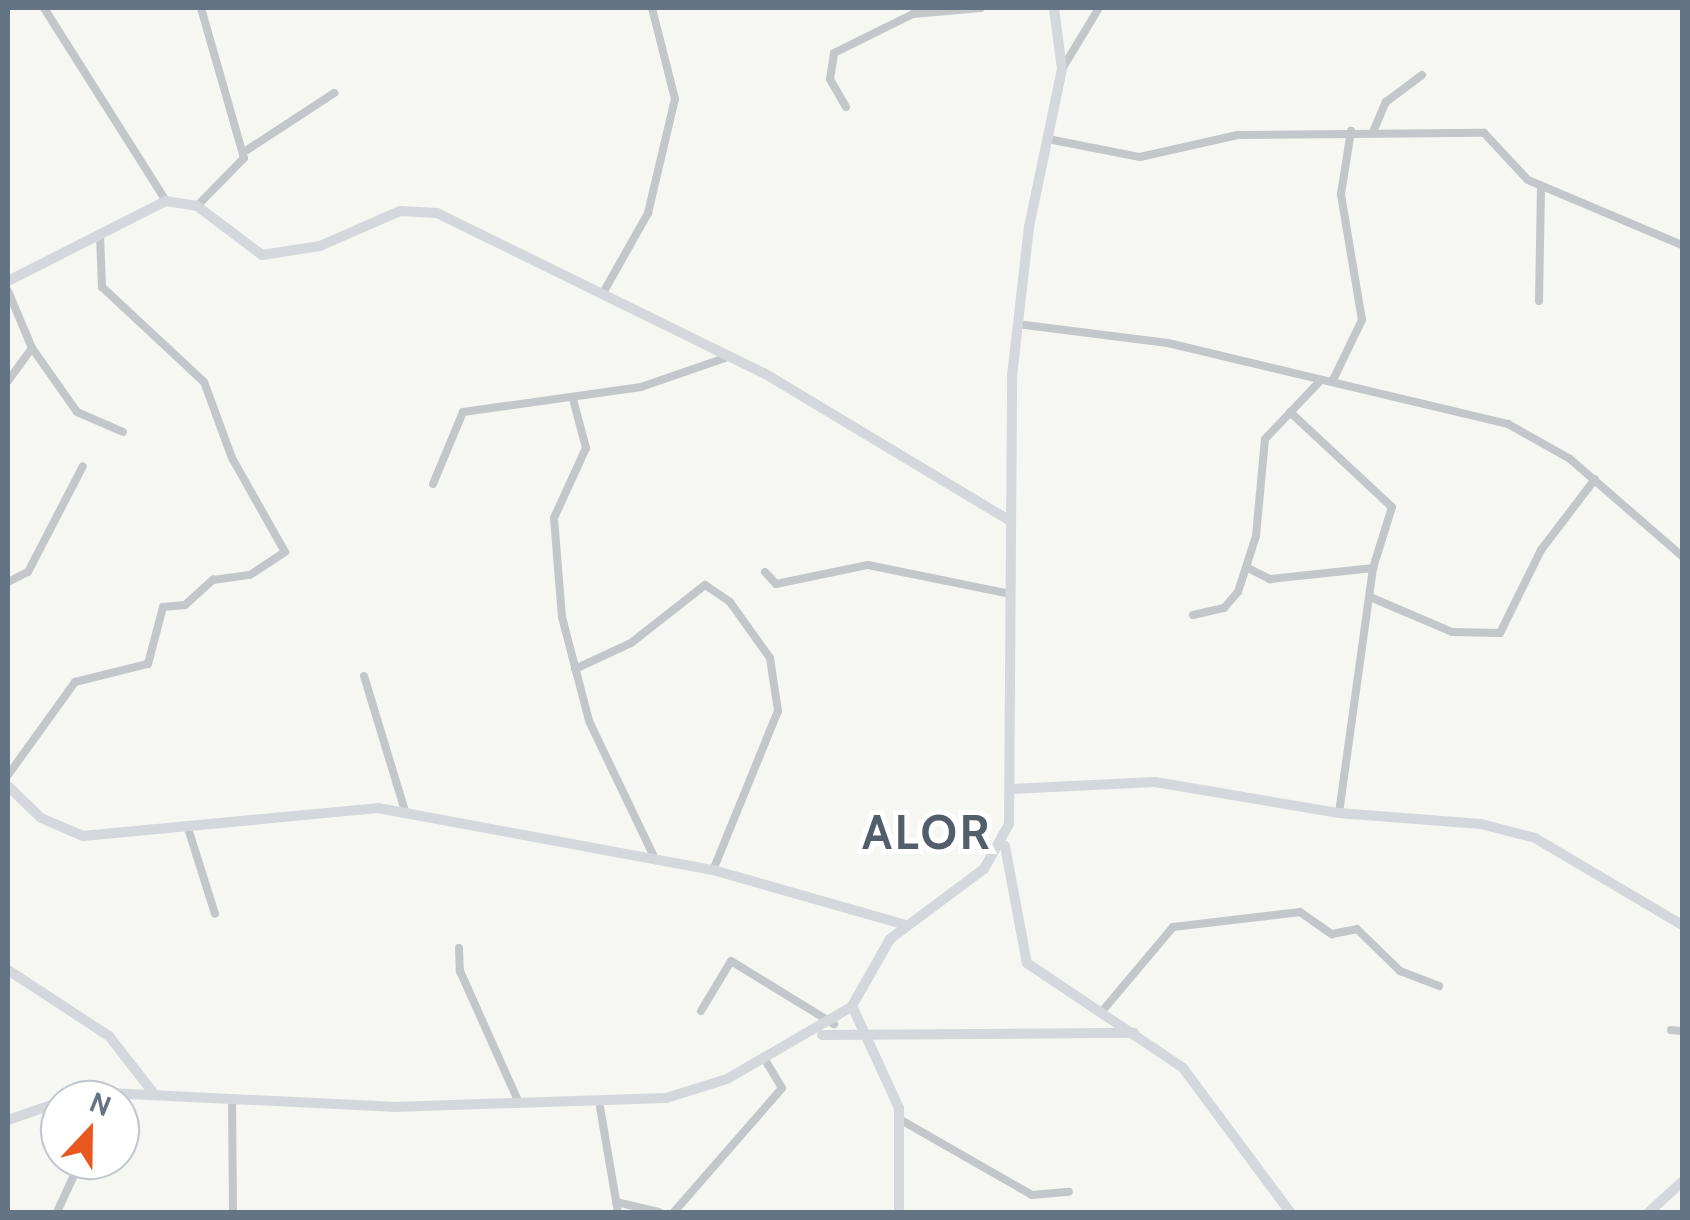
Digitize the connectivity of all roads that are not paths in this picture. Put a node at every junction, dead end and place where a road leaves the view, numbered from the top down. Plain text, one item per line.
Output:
1 (44, 8) edge
2 (201, 8) edge
3 (652, 8) edge
4 (981, 8) edge
5 (1054, 8) edge
6 (1099, 8) edge
7 (1062, 70) junction
8 (1422, 74) dead end
9 (334, 93) dead end
10 (846, 107) dead end
11 (1350, 131) junction
12 (1373, 132) junction
13 (1048, 140) junction
14 (244, 152) junction
15 (1540, 187) junction
16 (166, 202) junction
17 (197, 206) junction
18 (100, 229) junction
19 (1682, 243) edge
20 (8, 281) edge
21 (8, 291) edge
22 (603, 293) junction
23 (1540, 301) dead end
24 (1017, 324) junction
25 (32, 348) junction
26 (730, 356) junction
27 (1320, 380) junction
28 (8, 381) edge
29 (1332, 382) junction
30 (574, 399) junction
31 (1290, 412) junction
32 (123, 432) dead end
33 (82, 466) dead end
34 (1595, 479) junction
35 (433, 484) dead end
36 (1010, 521) junction
37 (1682, 556) edge
38 (1248, 568) junction
39 (1373, 568) junction
40 (764, 572) dead end
41 (8, 582) edge
42 (1010, 594) junction
43 (1370, 597) junction
44 (1192, 615) dead end
45 (575, 669) junction
46 (364, 676) dead end
47 (8, 775) edge
48 (8, 786) edge
49 (1011, 789) junction
50 (405, 811) junction
51 (1339, 813) junction
52 (187, 825) junction
53 (1004, 842) junction
54 (655, 858) junction
55 (714, 870) junction
56 (215, 914) dead end
57 (903, 924) junction
58 (1682, 924) edge
59 (459, 948) dead end
60 (8, 970) edge
61 (1440, 986) dead end
62 (852, 1006) junction
63 (1104, 1009) junction
64 (701, 1011) dead end
65 (1115, 1018) junction
66 (834, 1024) junction
67 (1671, 1030) dead end
68 (1108, 1031) junction
69 (1682, 1031) edge
70 (812, 1036) junction
71 (1144, 1036) junction
72 (867, 1038) junction
73 (765, 1060) junction
74 (140, 1095) edge
75 (154, 1095) junction
76 (232, 1099) junction
77 (40, 1105) edge
78 (520, 1107) junction
79 (600, 1107) junction
80 (8, 1120) edge
81 (901, 1120) junction
82 (73, 1180) edge
83 (1682, 1182) edge
84 (1069, 1192) dead end
85 (616, 1202) junction
86 (58, 1212) edge
87 (234, 1212) edge
88 (618, 1212) edge
89 (659, 1212) edge
90 (674, 1212) edge
91 (899, 1212) edge
92 (1290, 1212) edge
93 (1650, 1212) edge

1 - 16 street
2 - 14 street
3 - 22 street
4 - 10 street
5 - 7 main road
6 - 7 street
7 - 13 main road
8 - 12 street
9 - 14 street
11 - 12 street
11 - 13 street
11 - 29 street
12 - 15 street
13 - 24 main road
14 - 17 street
15 - 19 street
15 - 23 street
16 - 17 main road
16 - 18 main road
17 - 22 main road
18 - 20 main road
18 - 47 street
21 - 25 street
22 - 26 main road
24 - 27 street
24 - 36 main road
25 - 28 street
25 - 32 street
26 - 30 street
26 - 36 main road
27 - 29 street
27 - 31 street
29 - 34 street
30 - 35 street
30 - 45 street
31 - 38 street
31 - 39 street
33 - 41 street
34 - 37 street
34 - 43 street
36 - 42 main road
38 - 39 street
38 - 44 street
39 - 43 street
40 - 42 street
42 - 49 main road
43 - 51 street
45 - 54 street
45 - 55 street
46 - 50 street
48 - 52 main road
49 - 51 main road
49 - 53 main road
50 - 52 main road
50 - 54 main road
51 - 58 main road
52 - 56 street
53 - 57 main road
53 - 63 main road
54 - 55 main road
55 - 57 main road
57 - 62 main road
59 - 78 street
60 - 75 main road
61 - 63 street
62 - 66 main road
62 - 72 main road
63 - 65 main road
64 - 66 street
65 - 68 main road
65 - 71 main road
66 - 70 main road
67 - 69 street
68 - 71 main road
68 - 72 main road
70 - 72 main road
70 - 73 main road
71 - 92 main road
72 - 81 main road
73 - 79 main road
73 - 90 street
74 - 75 main road
75 - 76 main road
76 - 78 main road
76 - 87 street
77 - 80 main road
78 - 79 main road
79 - 85 street
81 - 84 street
81 - 91 main road
82 - 86 street
83 - 93 main road
85 - 88 street
85 - 89 street

